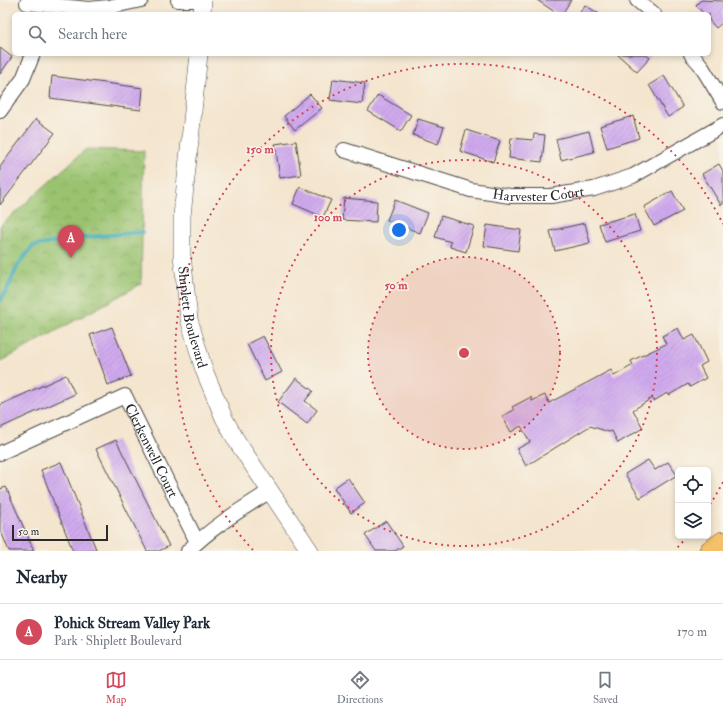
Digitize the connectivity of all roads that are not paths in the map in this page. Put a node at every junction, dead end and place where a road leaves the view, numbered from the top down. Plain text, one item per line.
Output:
1 (141, 0) edge
2 (178, 0) edge
3 (203, 0) edge
4 (637, 0) edge
5 (27, 6) edge
6 (202, 12) edge
7 (652, 12) edge
8 (31, 56) edge
9 (199, 56) edge
10 (693, 56) edge
11 (723, 102) edge
12 (0, 110) edge
13 (723, 125) edge
14 (344, 150) dead end
15 (0, 454) edge
16 (270, 491) junction
17 (723, 542) edge
18 (192, 546) edge
19 (310, 551) edge
20 (710, 551) edge

1 - 5 street
2 - 3 street
3 - 6 street
4 - 7 street
8 - 12 street
9 - 16 street, Shiplett Boulevard
10 - 11 street
13 - 14 street, Harvester Court
15 - 18 street, Clerkenwell Court
16 - 18 street
16 - 19 street, Shiplett Boulevard
17 - 20 main road

